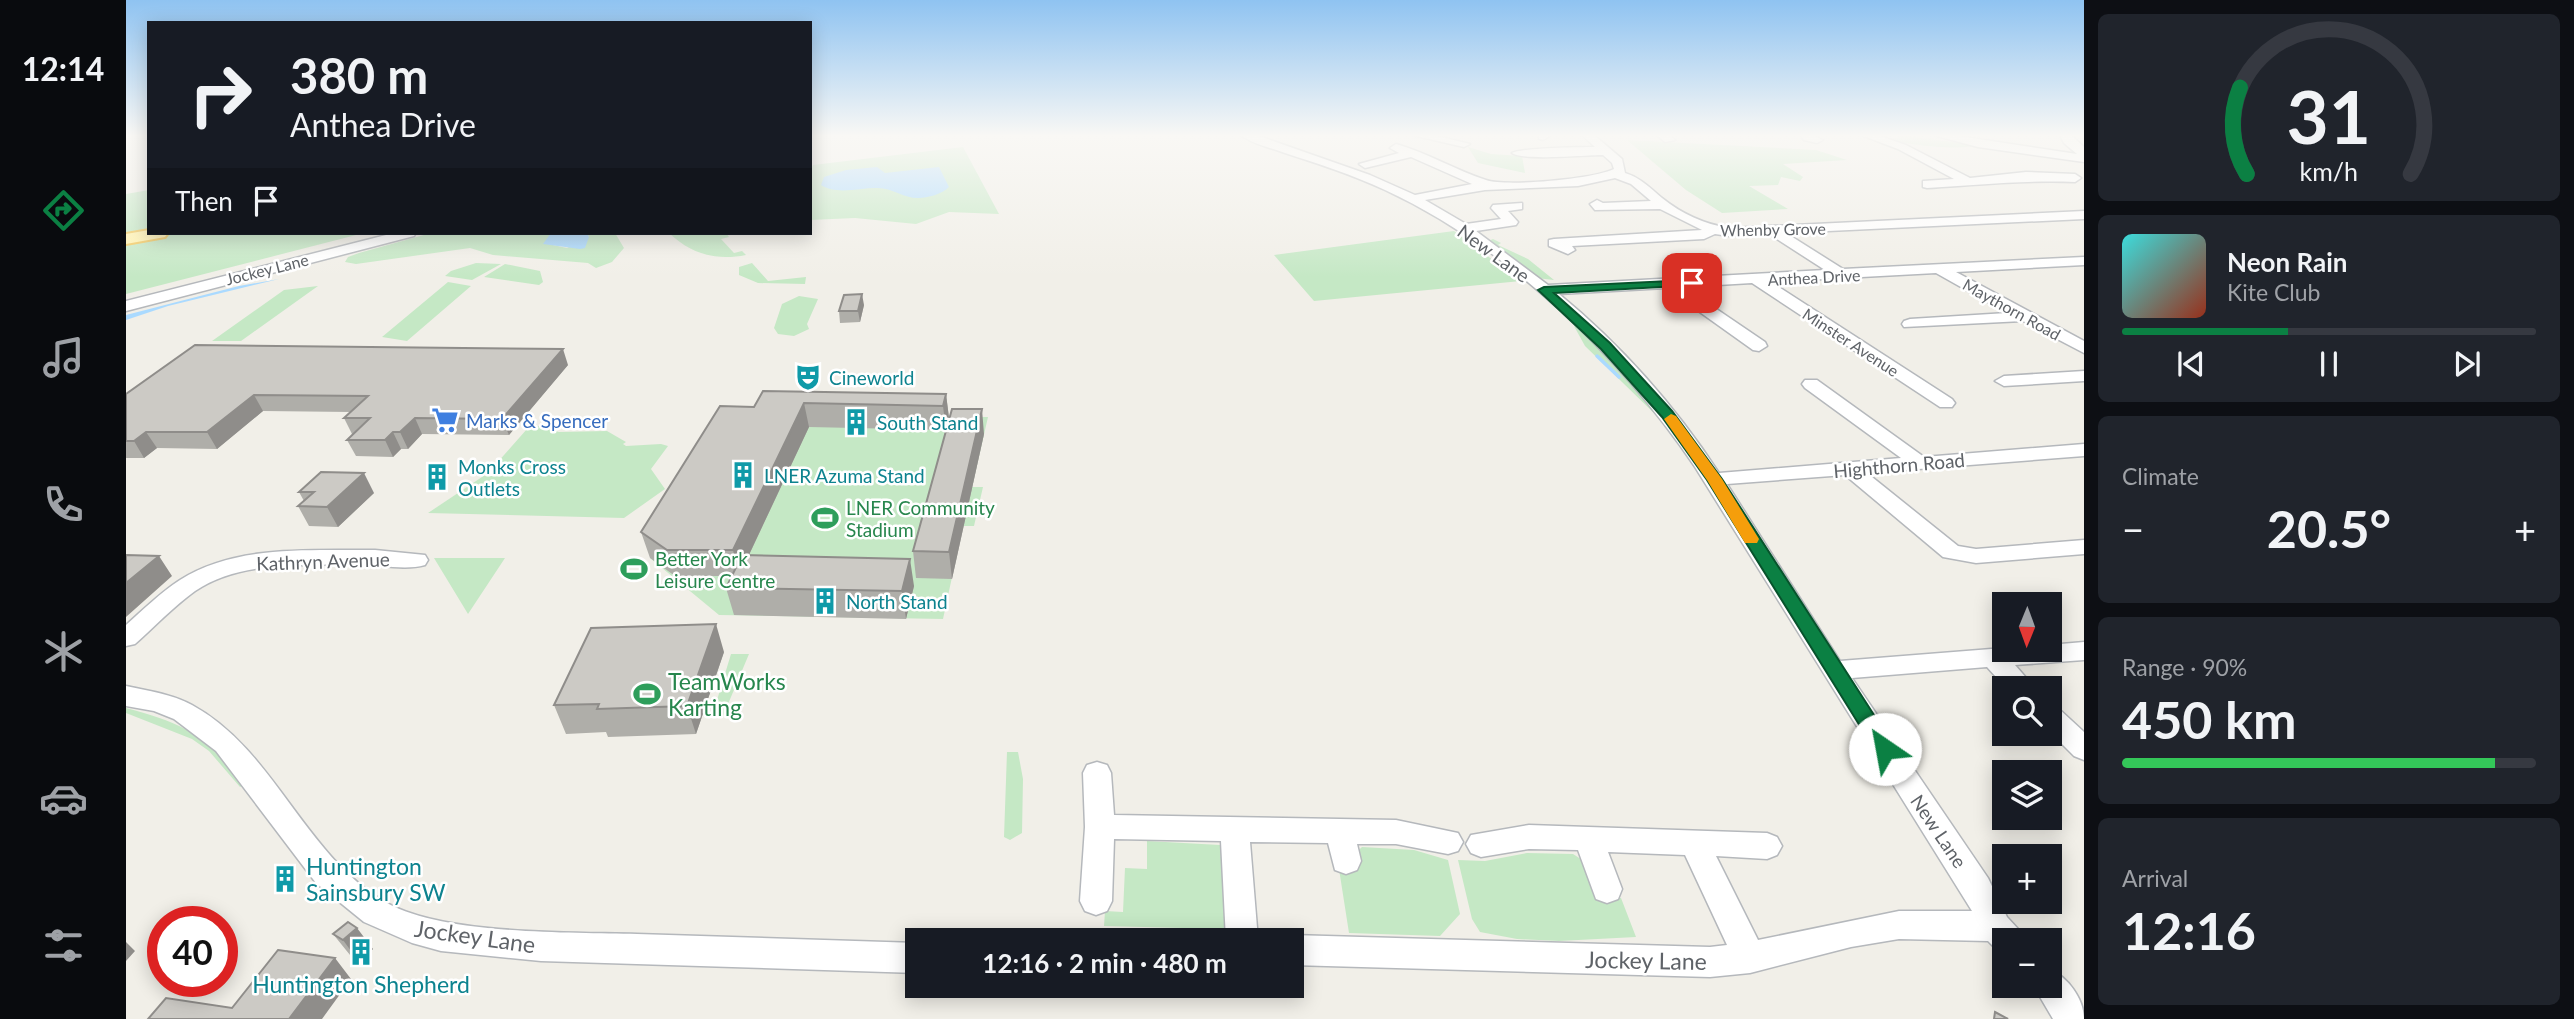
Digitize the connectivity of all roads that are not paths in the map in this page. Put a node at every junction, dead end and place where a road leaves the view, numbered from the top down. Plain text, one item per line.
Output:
1 (1371, 183) edge
2 (1481, 183) edge
3 (1569, 183) edge
4 (1639, 183) edge
5 (1947, 183) edge
6 (1927, 184) dead end
7 (1489, 186) junction
8 (1414, 199) junction
9 (1663, 205) junction
10 (1517, 206) dead end
11 (1597, 206) dead end
12 (2084, 215) edge
13 (1462, 229) junction
14 (1712, 230) junction
15 (1773, 230) junction
16 (148, 235) edge
17 (374, 235) edge
18 (401, 235) edge
19 (126, 239) edge
20 (1555, 244) dead end
21 (303, 260) junction
22 (2084, 261) edge
23 (1941, 270) junction
24 (228, 272) junction
25 (1842, 275) junction
26 (1757, 280) junction
27 (1670, 284) junction
28 (1544, 290) junction
29 (126, 298) edge
30 (126, 306) edge
31 (2026, 316) junction
32 (1911, 324) dead end
33 (1759, 346) dead end
34 (2084, 348) edge
35 (2084, 376) edge
36 (2004, 381) dead end
37 (1812, 384) dead end
38 (1946, 403) dead end
39 (2084, 450) edge
40 (1920, 463) junction
41 (1850, 469) junction
42 (1714, 479) junction
43 (2084, 547) edge
44 (417, 560) dead end
45 (126, 638) edge
46 (2084, 651) edge
47 (2062, 653) edge
48 (1992, 659) edge
49 (1997, 662) edge
50 (1834, 670) junction
51 (2010, 676) edge
52 (126, 696) edge
53 (2062, 728) edge
54 (2084, 749) edge
55 (1097, 773) dead end
56 (1100, 827) junction
57 (1235, 831) junction
58 (1588, 838) junction
59 (1448, 842) dead end
60 (1693, 843) junction
61 (1482, 844) dead end
62 (1767, 846) dead end
63 (1607, 890) dead end
64 (1096, 901) dead end
65 (1241, 928) edge
66 (1999, 928) edge
67 (1992, 932) edge
68 (1304, 950) edge
69 (905, 958) edge
70 (1750, 958) junction
71 (2058, 998) edge
72 (2073, 1019) edge

1 - 8 street, New Lane
2 - 7 street
3 - 7 street
4 - 9 street
5 - 6 street
7 - 8 street
8 - 13 street, New Lane
9 - 11 street
9 - 14 street
10 - 13 street
12 - 15 street, Whenby Grove
13 - 28 street, New Lane
14 - 15 street, Whenby Grove
14 - 20 street, Whenby Grove
15 - 25 street
16 - 19 main road
17 - 24 street, Jockey Lane
18 - 21 street, Jockey Lane
21 - 24 street
21 - 30 street, Jockey Lane
22 - 23 street, Anthea Drive
23 - 25 street, Anthea Drive
23 - 31 street, Maythorn Road
24 - 29 street, Jockey Lane
25 - 26 street, Anthea Drive
26 - 27 street, Anthea Drive
26 - 38 street, Minster Avenue
27 - 28 street, Anthea Drive
27 - 33 street
28 - 42 street, New Lane
31 - 32 street
31 - 34 street, Maythorn Road
35 - 36 street
37 - 40 street
39 - 40 street, Highthorn Road
40 - 41 street, Highthorn Road
41 - 42 street, Highthorn Road
41 - 43 street
42 - 50 street, New Lane
44 - 45 street, Kathryn Avenue
46 - 47 street
48 - 50 street
49 - 51 street
50 - 66 street, New Lane
52 - 69 street, Jockey Lane
53 - 54 street
55 - 56 street
56 - 57 street
56 - 64 street
57 - 59 street
57 - 65 street
58 - 60 street
58 - 61 street
58 - 63 street
60 - 62 street
60 - 70 street
67 - 70 street, Jockey Lane
68 - 70 street, Jockey Lane
71 - 72 street

